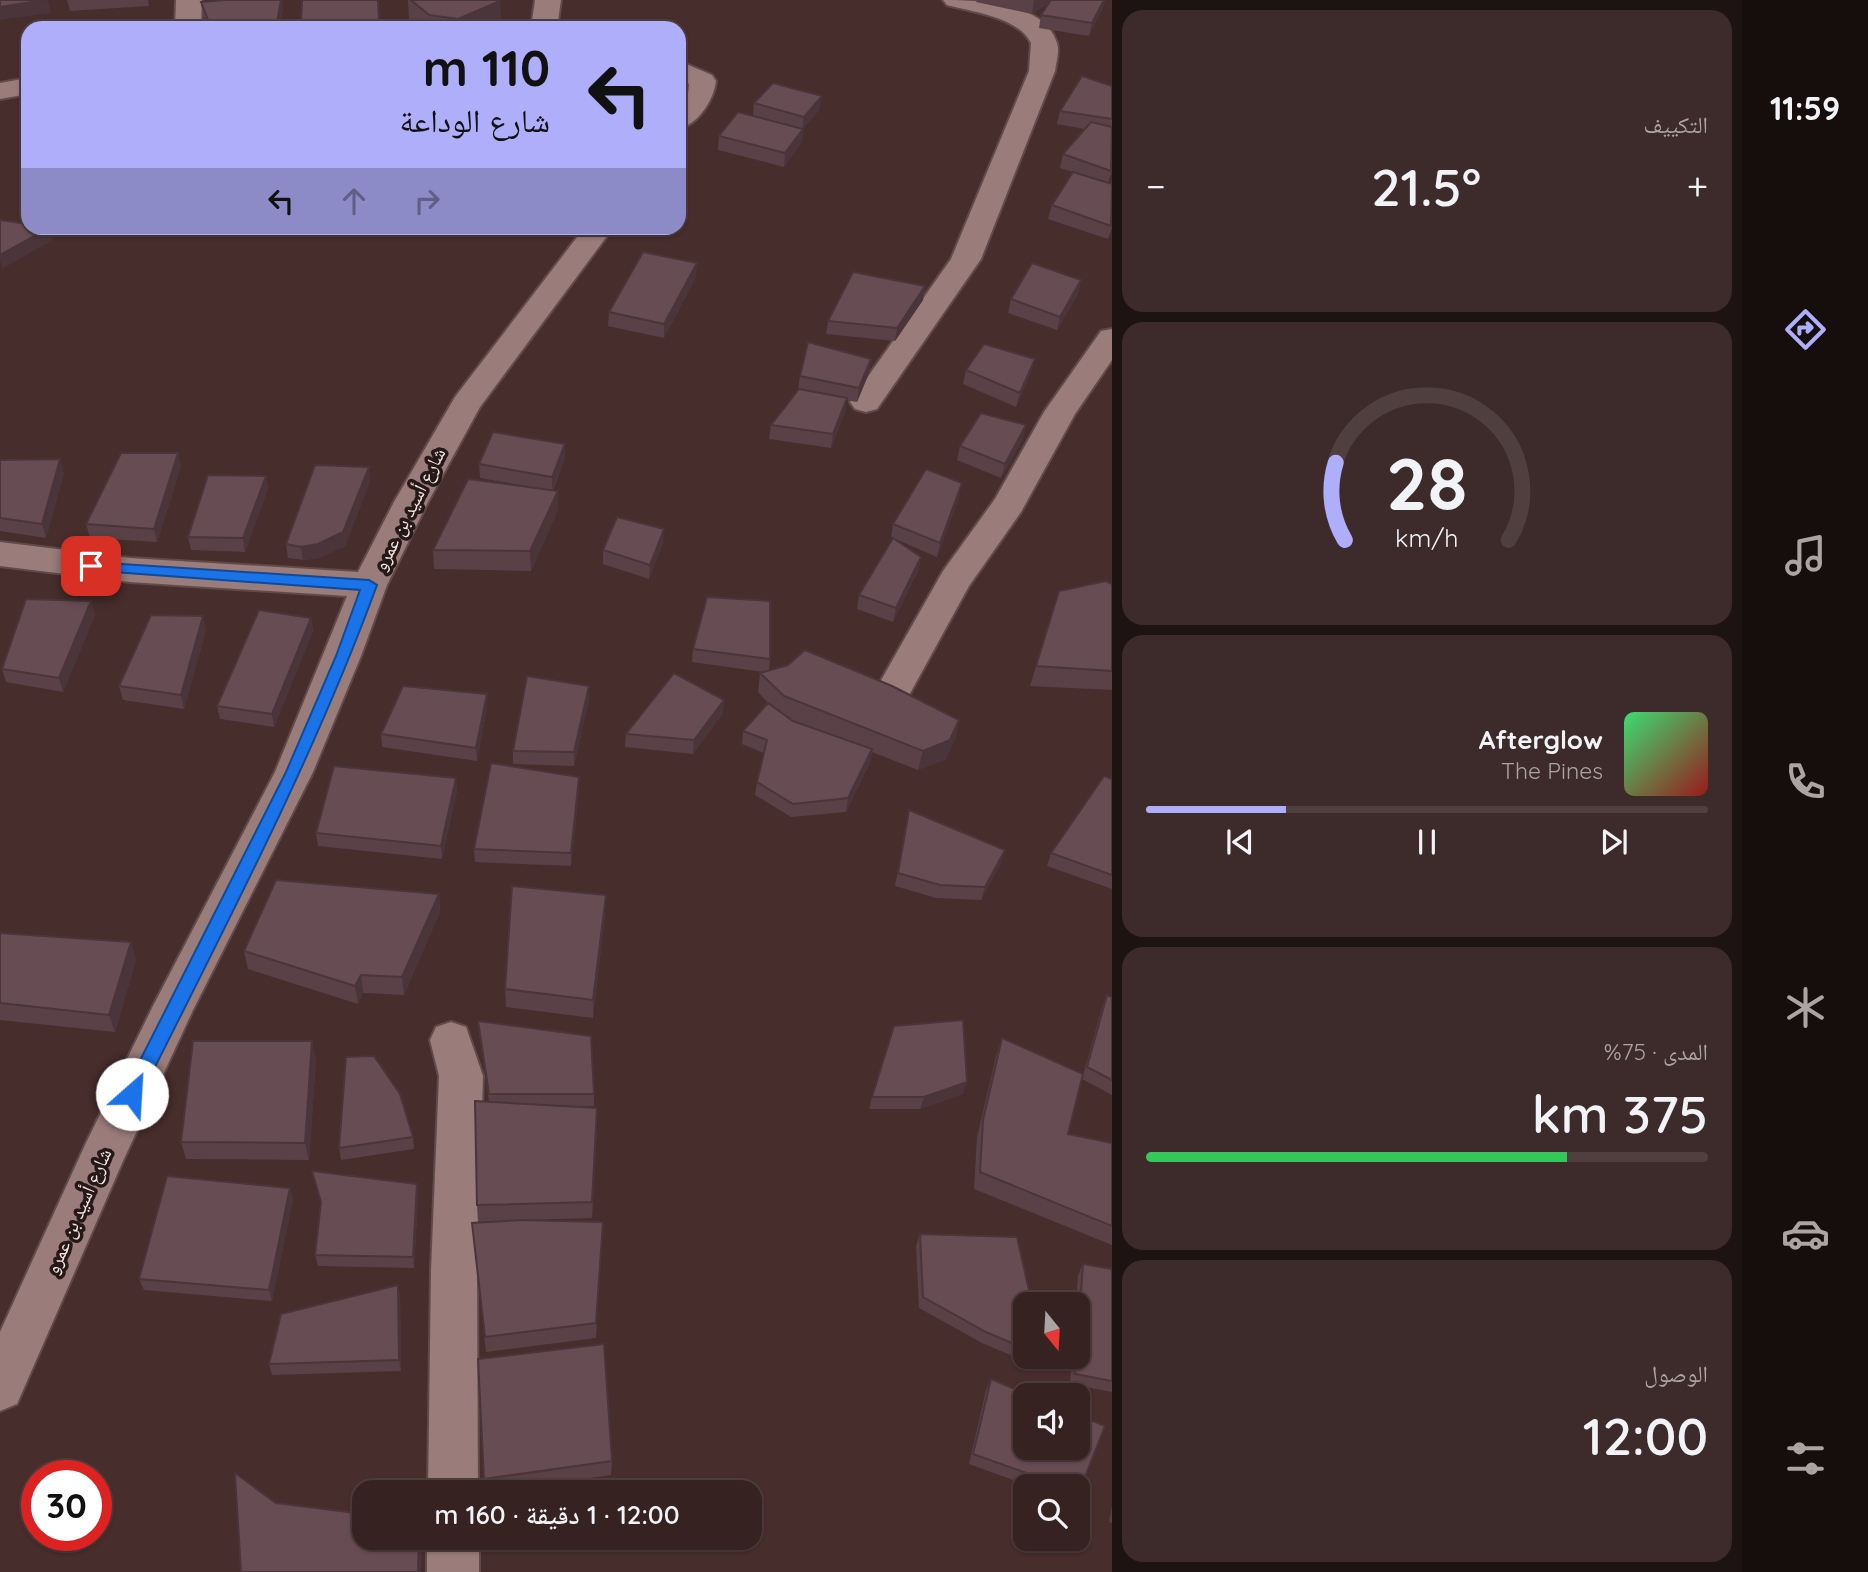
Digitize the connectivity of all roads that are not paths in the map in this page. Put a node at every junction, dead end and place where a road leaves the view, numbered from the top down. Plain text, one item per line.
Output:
1 (190, 0) edge
2 (548, 0) edge
3 (956, 0) edge
4 (188, 21) edge
5 (545, 21) edge
6 (686, 72) edge
7 (21, 87) edge
8 (0, 91) edge
9 (686, 113) edge
10 (594, 235) edge
11 (1112, 338) edge
12 (866, 402) dead end
13 (0, 554) edge
14 (369, 585) junction
15 (889, 698) edge
16 (451, 1040) dead end
17 (0, 1388) edge
18 (453, 1480) edge
19 (453, 1550) edge
20 (453, 1572) edge

1 - 4 street
2 - 5 street
3 - 12 street
6 - 9 street
7 - 8 street
10 - 14 street, شارع أسيد بن عمرو
11 - 15 street
13 - 14 street
14 - 17 street, شارع أسيد بن عمرو
16 - 18 street
19 - 20 street

